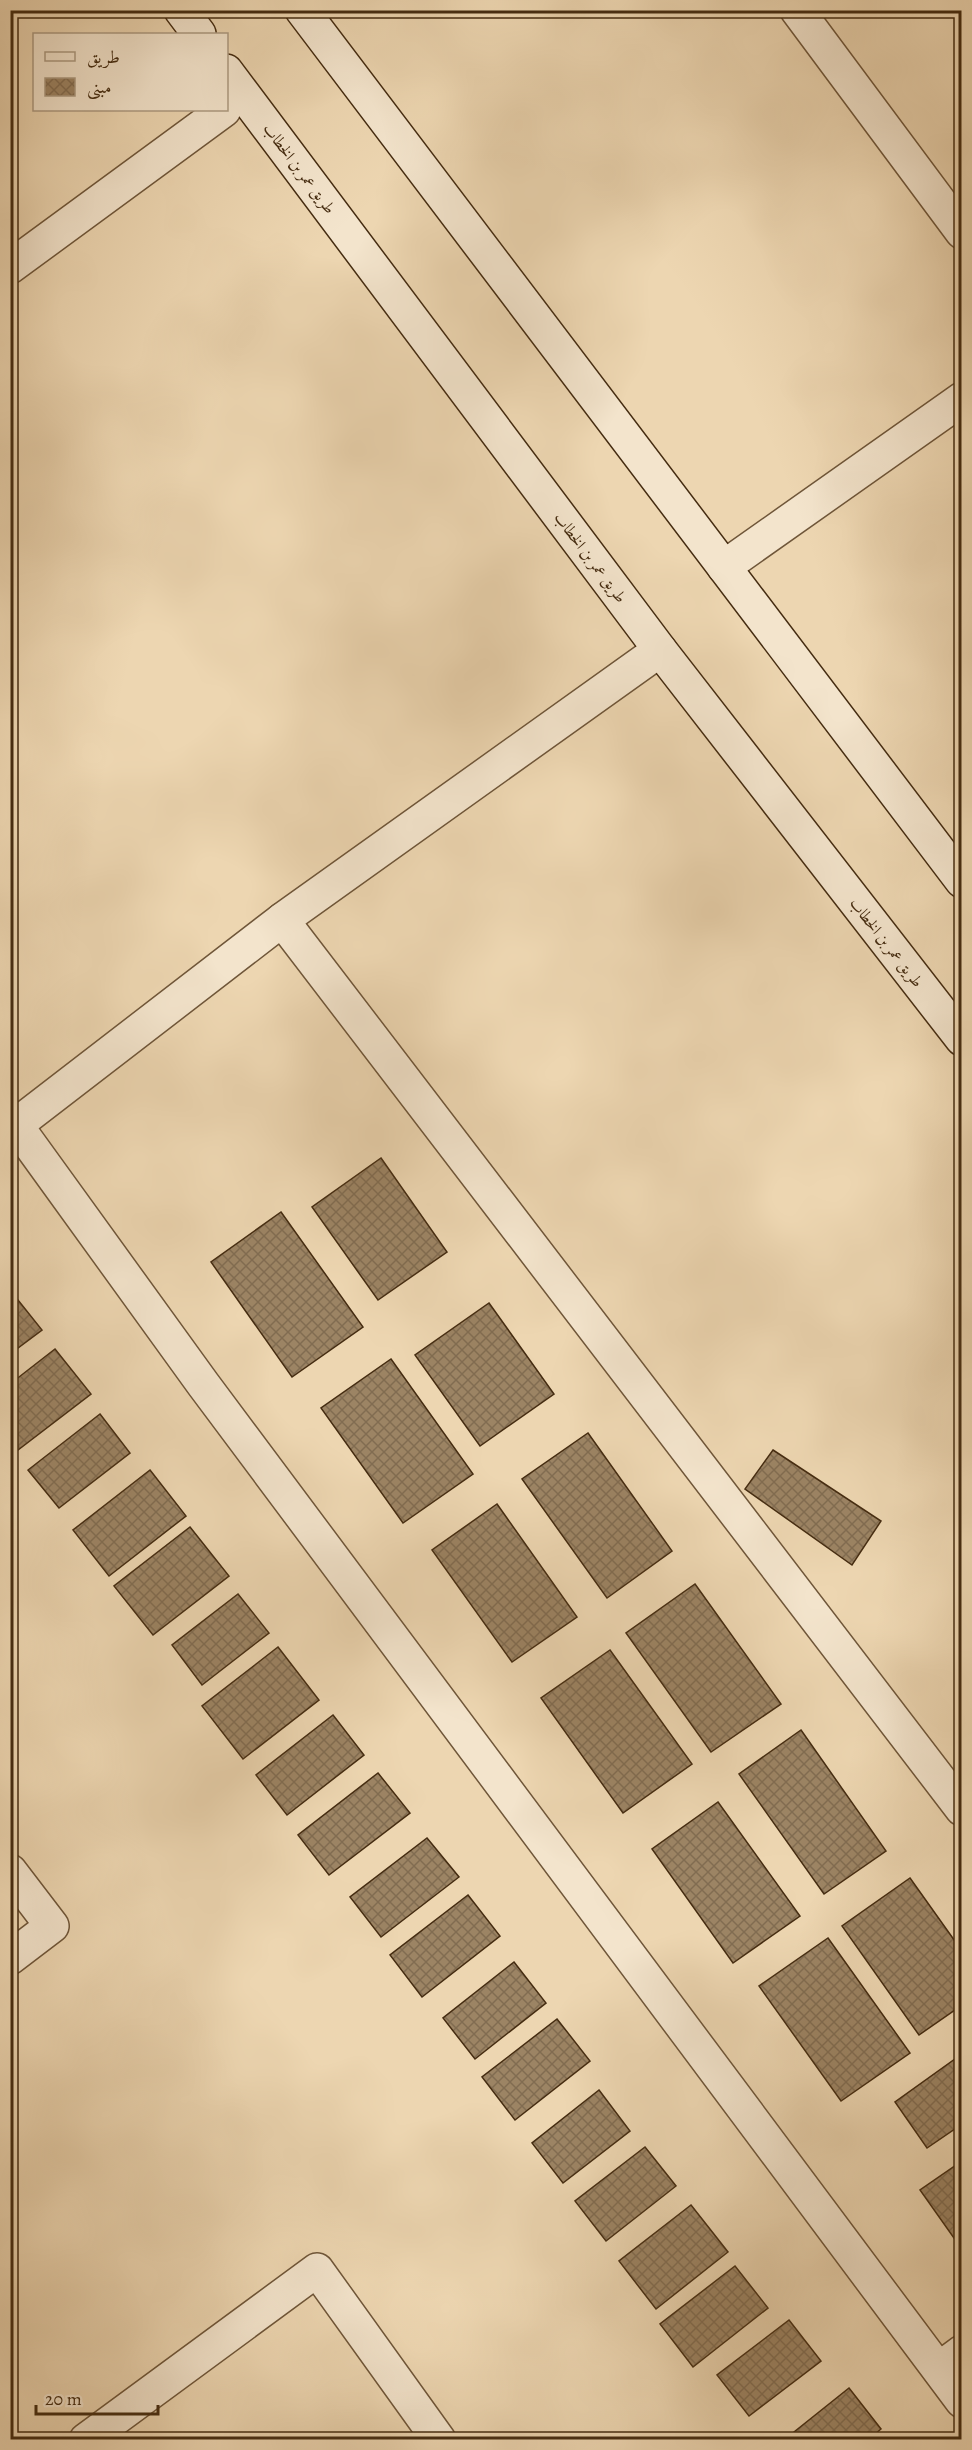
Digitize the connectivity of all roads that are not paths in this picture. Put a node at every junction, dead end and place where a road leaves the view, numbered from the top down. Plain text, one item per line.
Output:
1 (181, 10) edge
2 (302, 10) edge
3 (797, 10) edge
4 (198, 33) edge
5 (230, 95) edge
6 (210, 111) edge
7 (962, 232) edge
8 (10, 267) edge
9 (962, 399) edge
10 (724, 567) junction
11 (660, 650) junction
12 (962, 881) edge
13 (282, 920) junction
14 (962, 1039) edge
15 (13, 1121) edge
16 (962, 1809) edge
17 (10, 1871) edge
18 (10, 1958) edge
19 (950, 2360) edge
20 (962, 2401) edge
21 (86, 2439) edge
22 (440, 2439) edge

1 - 4 street
2 - 10 street
3 - 7 street
5 - 11 street, طريق عمر بن الخطاب
6 - 8 street
9 - 10 street
10 - 12 street
11 - 13 street
11 - 14 street, طريق عمر بن الخطاب
13 - 15 street
13 - 16 street
15 - 19 street
17 - 18 street
19 - 20 street
21 - 22 street

